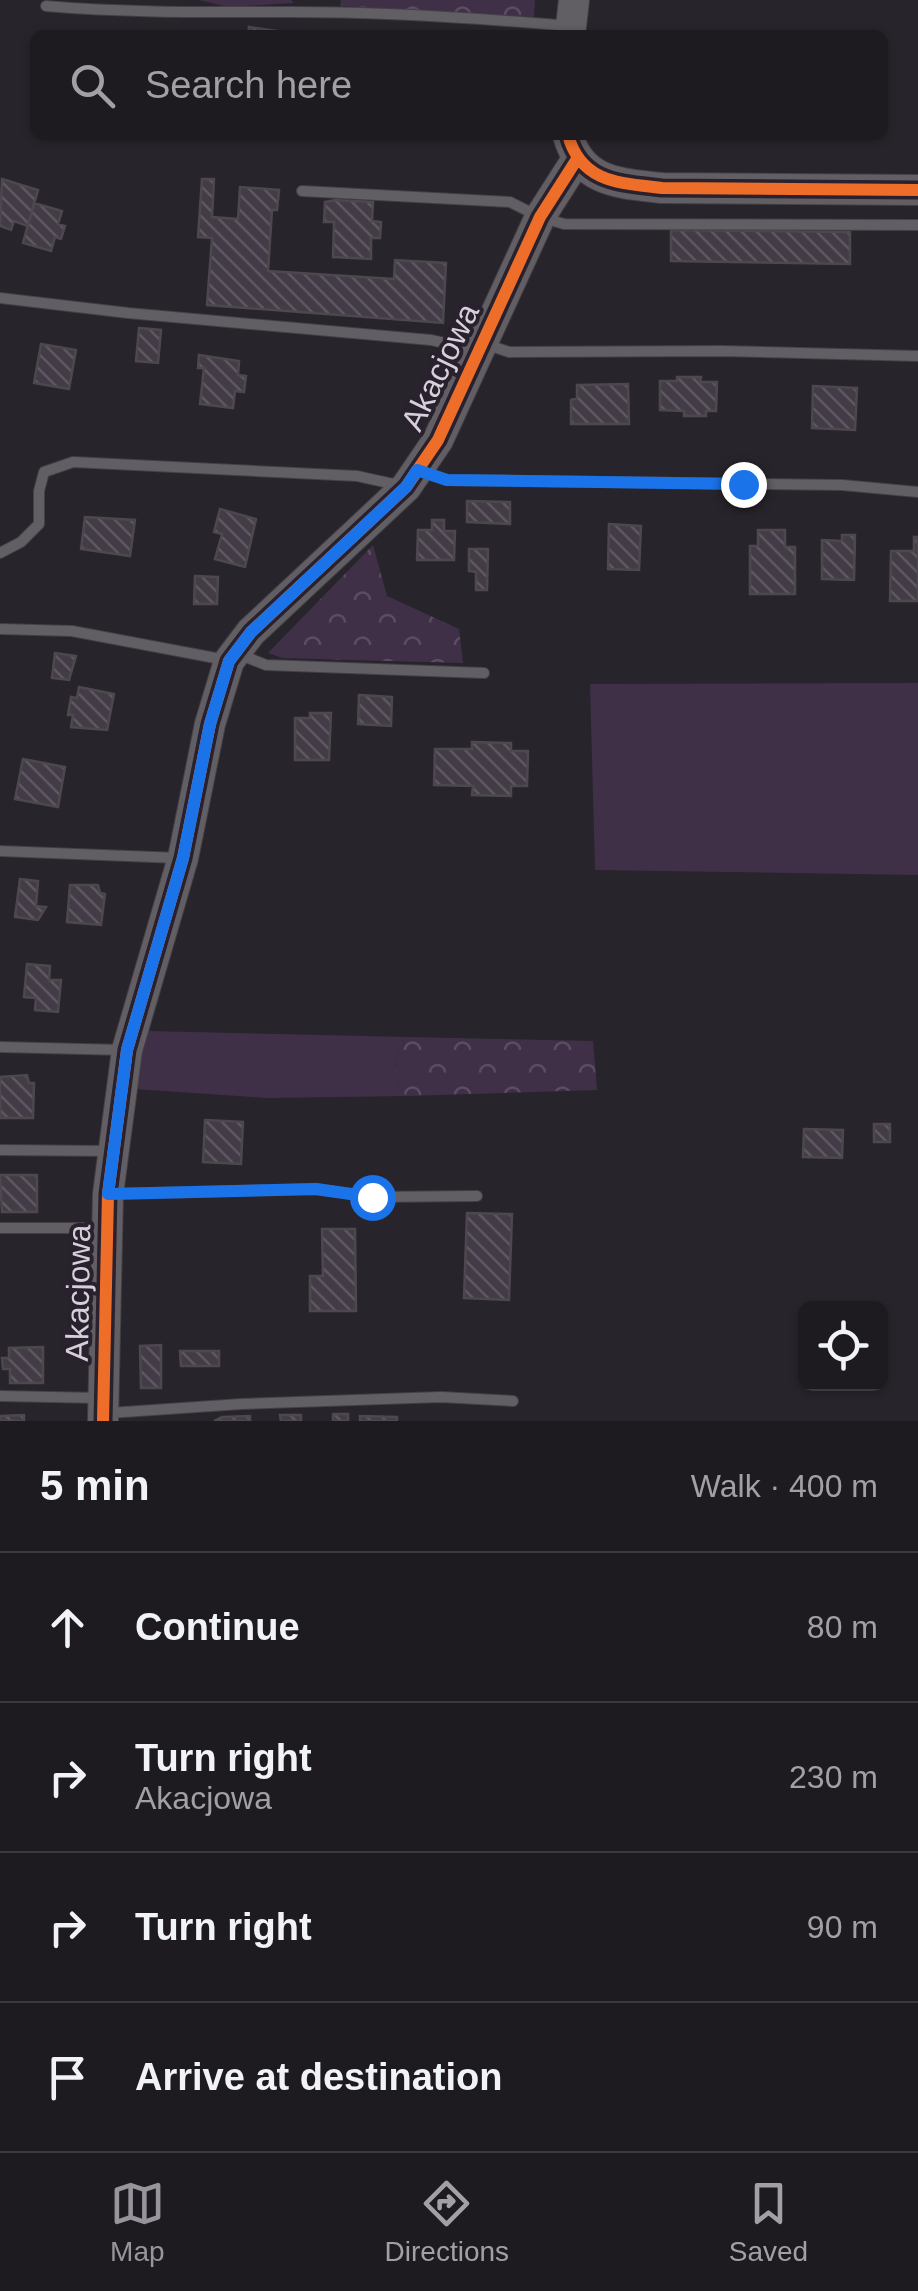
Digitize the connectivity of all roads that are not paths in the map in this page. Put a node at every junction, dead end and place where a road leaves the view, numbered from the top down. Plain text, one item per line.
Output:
1 (46, 6) dead end
2 (572, 20) edge
3 (572, 147) edge
4 (918, 190) edge
5 (302, 191) dead end
6 (540, 217) junction
7 (918, 225) edge
8 (0, 298) edge
9 (482, 347) junction
10 (918, 356) edge
11 (412, 478) junction
12 (918, 492) edge
13 (0, 553) edge
14 (0, 629) edge
15 (232, 656) junction
16 (484, 673) dead end
17 (0, 851) edge
18 (183, 858) junction
19 (0, 1047) edge
20 (127, 1050) junction
21 (0, 1150) edge
22 (111, 1151) junction
23 (108, 1194) junction
24 (478, 1196) dead end
25 (0, 1228) edge
26 (107, 1228) junction
27 (0, 1396) edge
28 (512, 1401) dead end
29 (103, 1411) edge

1 - 2 lane
3 - 4 street
3 - 6 street, Akacjowa
5 - 6 lane
6 - 7 lane
6 - 9 street, Akacjowa
8 - 9 lane
9 - 10 lane
9 - 11 street, Akacjowa
11 - 12 lane
11 - 13 lane
11 - 15 street, Akacjowa
14 - 15 lane
15 - 16 lane
15 - 18 street, Akacjowa
17 - 18 lane
18 - 20 street, Akacjowa
19 - 20 lane
20 - 22 street, Akacjowa
21 - 22 lane
22 - 23 street, Akacjowa
23 - 24 lane
23 - 26 street, Akacjowa
25 - 26 lane
26 - 29 street, Akacjowa
27 - 29 lane
28 - 29 lane

